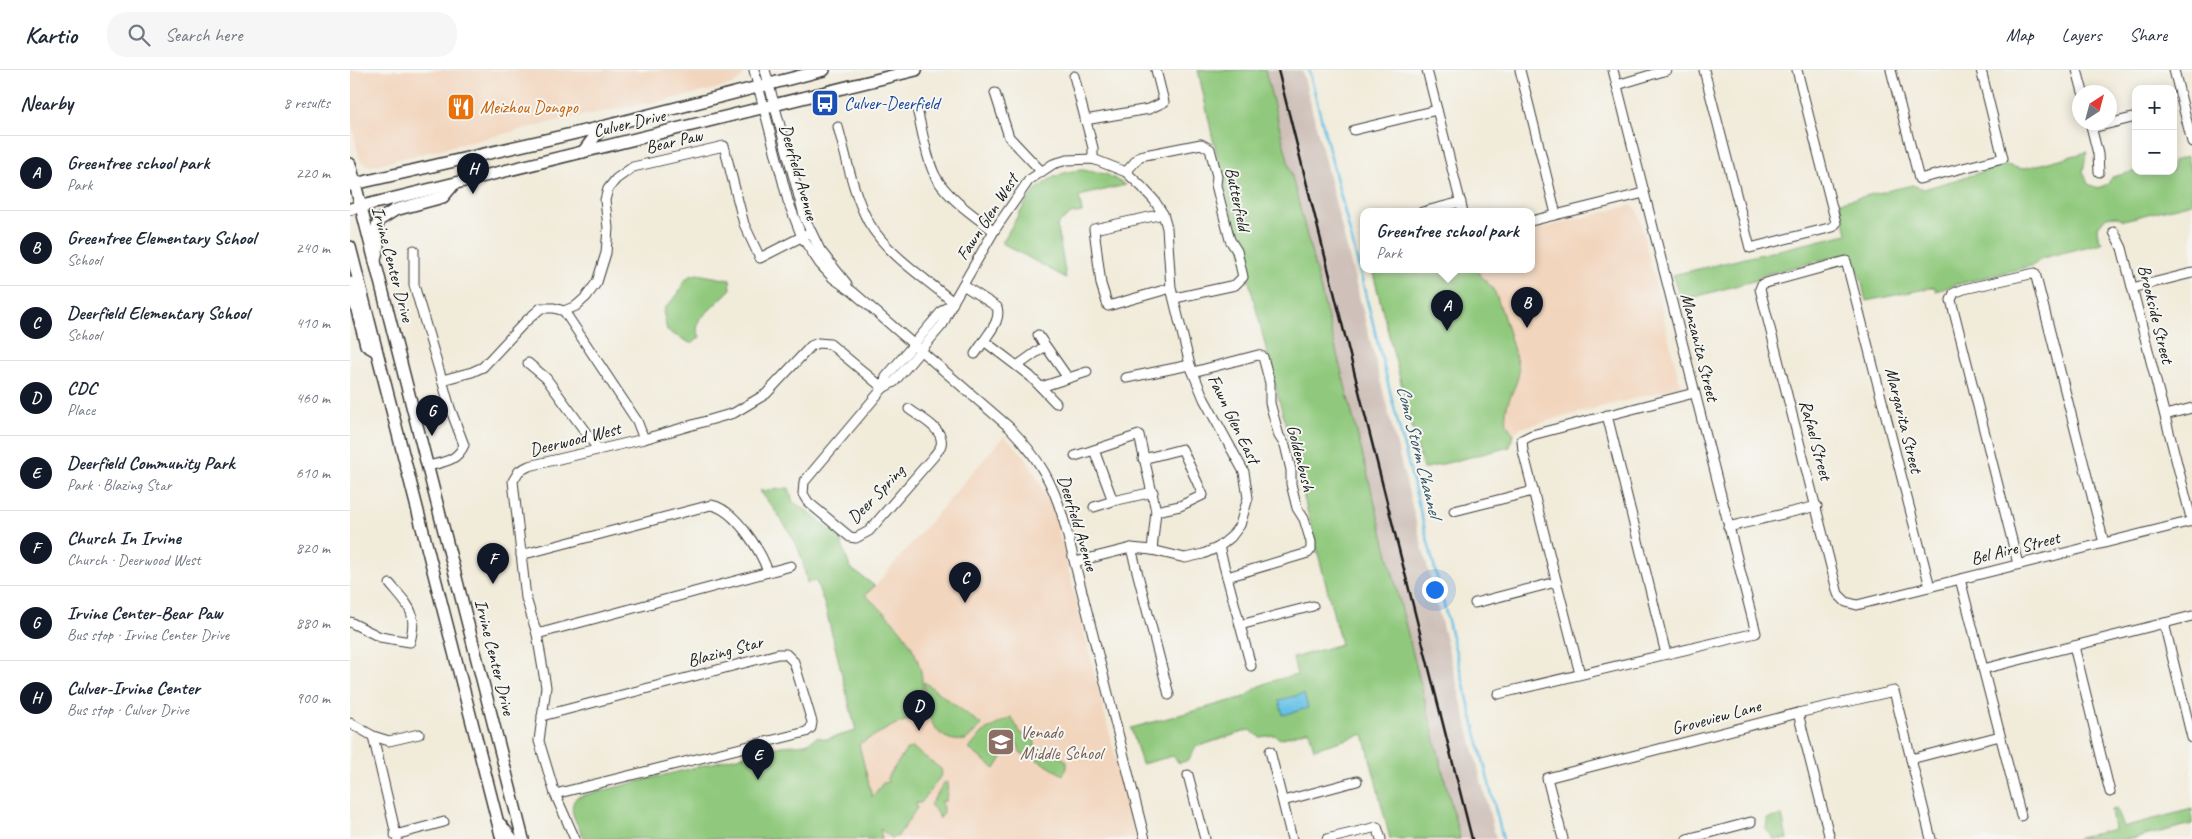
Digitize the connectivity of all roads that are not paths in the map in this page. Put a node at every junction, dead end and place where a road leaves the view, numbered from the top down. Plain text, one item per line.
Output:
1 (754, 70) edge
2 (765, 70) edge
3 (824, 70) edge
4 (916, 70) edge
5 (1156, 70) edge
6 (1427, 70) edge
7 (1520, 70) edge
8 (1613, 70) edge
9 (1667, 70) edge
10 (1704, 70) edge
11 (1797, 70) edge
12 (1891, 70) edge
13 (1982, 70) edge
14 (2077, 70) edge
15 (2174, 70) edge
16 (1074, 76) dead end
17 (763, 85) junction
18 (1617, 85) junction
19 (2081, 85) edge
20 (995, 93) dead end
21 (2178, 105) edge
22 (769, 106) junction
23 (917, 109) dead end
24 (1437, 110) junction
25 (2132, 117) edge
26 (1085, 120) junction
27 (2117, 120) edge
28 (602, 127) junction
29 (838, 127) dead end
30 (1354, 130) dead end
31 (2092, 130) edge
32 (2192, 142) edge
33 (583, 152) junction
34 (1093, 159) junction
35 (350, 164) edge
36 (1041, 171) junction
37 (1126, 172) junction
38 (2099, 172) dead end
39 (352, 184) edge
40 (453, 184) junction
41 (1644, 193) junction
42 (1460, 202) junction
43 (355, 208) edge
44 (1437, 208) edge
45 (1462, 208) edge
46 (1163, 214) junction
47 (1556, 214) junction
48 (1535, 220) edge
49 (994, 231) junction
50 (2114, 232) dead end
51 (806, 235) junction
52 (350, 247) edge
53 (414, 250) dead end
54 (374, 262) junction
55 (2192, 273) edge
56 (350, 283) edge
57 (1762, 284) joint
58 (964, 285) junction
59 (1171, 288) junction
60 (2132, 288) junction
61 (1175, 298) junction
62 (953, 302) junction
63 (564, 311) junction
64 (1038, 336) dead end
65 (984, 341) junction
66 (1046, 346) junction
67 (917, 348) junction
68 (376, 351) junction
69 (975, 354) dead end
70 (528, 363) dead end
71 (1018, 366) junction
72 (1192, 369) junction
73 (1087, 372) dead end
74 (1068, 378) junction
75 (1126, 378) dead end
76 (442, 380) junction
77 (1041, 387) junction
78 (883, 388) junction
79 (1694, 393) junction
80 (1056, 403) dead end
81 (2192, 408) edge
82 (909, 409) dead end
83 (1607, 415) junction
84 (2165, 415) junction
85 (644, 439) junction
86 (598, 449) junction
87 (1094, 450) junction
88 (1076, 456) dead end
89 (1143, 459) junction
90 (428, 466) junction
91 (1533, 491) junction
92 (1153, 492) junction
93 (1113, 501) junction
94 (1817, 506) junction
95 (1094, 507) dead end
96 (1156, 511) junction
97 (1454, 511) dead end
98 (2192, 521) edge
99 (1728, 528) junction
100 (2104, 543) junction
101 (1219, 547) junction
102 (1131, 548) junction
103 (1152, 550) junction
104 (521, 555) junction
105 (1075, 562) junction
106 (2018, 564) junction
107 (791, 566) dead end
108 (768, 572) junction
109 (1227, 577) junction
110 (1960, 579) junction
111 (1556, 582) junction
112 (390, 584) dead end
113 (1930, 587) junction
114 (1846, 602) joint
115 (1475, 603) dead end
116 (1313, 606) dead end
117 (2192, 616) edge
118 (2164, 623) junction
119 (1240, 625) junction
120 (352, 626) edge
121 (537, 634) junction
122 (2074, 646) junction
123 (1666, 654) junction
124 (1251, 666) dead end
125 (1983, 669) junction
126 (1580, 674) junction
127 (1498, 694) dead end
128 (1169, 695) dead end
129 (1798, 713) junction
130 (542, 716) junction
131 (350, 723) edge
132 (420, 734) dead end
133 (373, 736) junction
134 (2000, 736) junction
135 (2192, 738) edge
136 (1270, 750) dead end
137 (1911, 759) junction
138 (1188, 775) dead end
139 (1357, 781) dead end
140 (2110, 792) dead end
141 (555, 794) junction
142 (1283, 801) junction
143 (2021, 816) dead end
144 (497, 821) junction
145 (444, 822) dead end
146 (1751, 822) dead end
147 (396, 837) edge
148 (502, 839) edge
149 (512, 839) edge
150 (523, 839) edge
151 (576, 839) edge
152 (1145, 839) edge
153 (1205, 839) edge
154 (1292, 839) edge
155 (1327, 839) edge
156 (1381, 839) edge
157 (1563, 839) edge
158 (1686, 839) edge
159 (1830, 839) edge
160 (1931, 839) edge

1 - 17 street, Deerfield Avenue
2 - 17 street, Deerfield Avenue
3 - 17 main road, Culver Drive
4 - 22 main road, Culver Drive
5 - 26 street
6 - 24 street
7 - 47 street
8 - 18 street, Manzanita Street
9 - 18 street
10 - 11 street
12 - 13 street
14 - 19 street
15 - 21 street
16 - 26 street
17 - 22 street, Deerfield Avenue
17 - 28 main road, Culver Drive
18 - 41 street, Manzanita Street
20 - 36 street
21 - 32 street
22 - 33 main road, Culver Drive
22 - 51 street, Deerfield Avenue
23 - 49 street
24 - 30 street
24 - 42 street
25 - 27 street
26 - 34 street
28 - 33 main road
28 - 39 main road, Culver Drive
29 - 62 street
31 - 38 street
33 - 40 main road, Culver Drive
34 - 36 street, Fawn Glen West
34 - 37 street, Fawn Glen West
35 - 39 main road, Irvine Center Drive
36 - 49 street, Fawn Glen West
37 - 46 street, Fawn Glen West
37 - 61 street, Butterfield
39 - 43 main road, Irvine Center Drive
40 - 43 main road, Culver Drive
40 - 54 main road
41 - 47 street
41 - 79 street, Manzanita Street
42 - 44 street
42 - 45 street
43 - 54 main road, Irvine Center Drive
46 - 59 street, Fawn Glen West
46 - 59 street
47 - 48 street
49 - 58 street, Fawn Glen West
50 - 60 street, Brookside Street
51 - 63 street, Bear Paw
51 - 67 street, Deerfield Avenue
52 - 68 main road, Irvine Center Drive
53 - 76 street
54 - 90 main road, Irvine Center Drive
55 - 60 street
56 - 68 main road
57 - 94 street, Rafael Street
57 - 113 street, Margarita Street
58 - 62 street, Fawn Glen West
58 - 65 street
59 - 61 street, Fawn Glen West
60 - 84 street, Brookside Street
61 - 72 street, Fawn Glen East
62 - 67 street, Fawn Glen West
63 - 76 street
63 - 85 street
64 - 66 street
65 - 69 street
65 - 71 street
66 - 71 street
66 - 74 street
67 - 78 street, Deer Spring
67 - 105 street, Deerfield Avenue
68 - 144 main road, Irvine Center Drive
70 - 86 street
71 - 77 street
72 - 75 street
72 - 101 street, Fawn Glen East
72 - 109 street, Goldenbush
73 - 74 street
74 - 77 street
76 - 90 street
77 - 80 street
78 - 82 street, Deer Spring
78 - 85 street, Deerwood West
79 - 83 street
79 - 99 street, Manzanita Street
81 - 84 street
83 - 91 street
83 - 123 street
84 - 98 street, Brookside Street
85 - 86 street, Deerwood West
86 - 104 street, Deerwood West
87 - 88 street
87 - 89 street
87 - 93 street
89 - 92 street
89 - 96 street
90 - 150 main road, Irvine Center Drive
91 - 97 street
91 - 111 street
92 - 93 street
92 - 96 street
93 - 95 street
94 - 99 street
94 - 114 street, Rafael Street
96 - 103 street
98 - 100 street, Bel Aire Street
99 - 123 street, Manzanita Street
100 - 106 street, Bel Aire Street
100 - 106 street
101 - 103 street, Fawn Glen East
101 - 109 street
102 - 103 street, Fawn Glen East
102 - 105 street, Fawn Glen East
102 - 128 street
104 - 108 street
104 - 121 street, Deerwood West
105 - 152 street, Deerfield Avenue
106 - 110 street, Bel Aire Street
107 - 108 street
108 - 121 street
109 - 119 street
110 - 113 street, Bel Aire Street
110 - 125 street
111 - 115 street
111 - 126 street
112 - 120 street
113 - 114 street, Bel Aire Street
116 - 119 street
117 - 118 street
118 - 122 street
118 - 135 street
119 - 124 street
121 - 130 street, Deerwood West
122 - 125 street
122 - 140 street
123 - 126 street
125 - 134 street
126 - 127 street
129 - 137 street, Groveview Lane
129 - 157 street, Groveview Lane
129 - 159 street
130 - 141 street, Deerwood West
130 - 141 street, Blazing Star
131 - 133 street
132 - 133 street
133 - 147 street
134 - 137 street
134 - 143 street
136 - 142 street
137 - 160 street
138 - 153 street
139 - 142 street
141 - 151 street, Deerwood West
142 - 154 street
144 - 148 main road, Irvine Center Drive
144 - 149 main road
145 - 147 street
146 - 158 street
155 - 156 street

